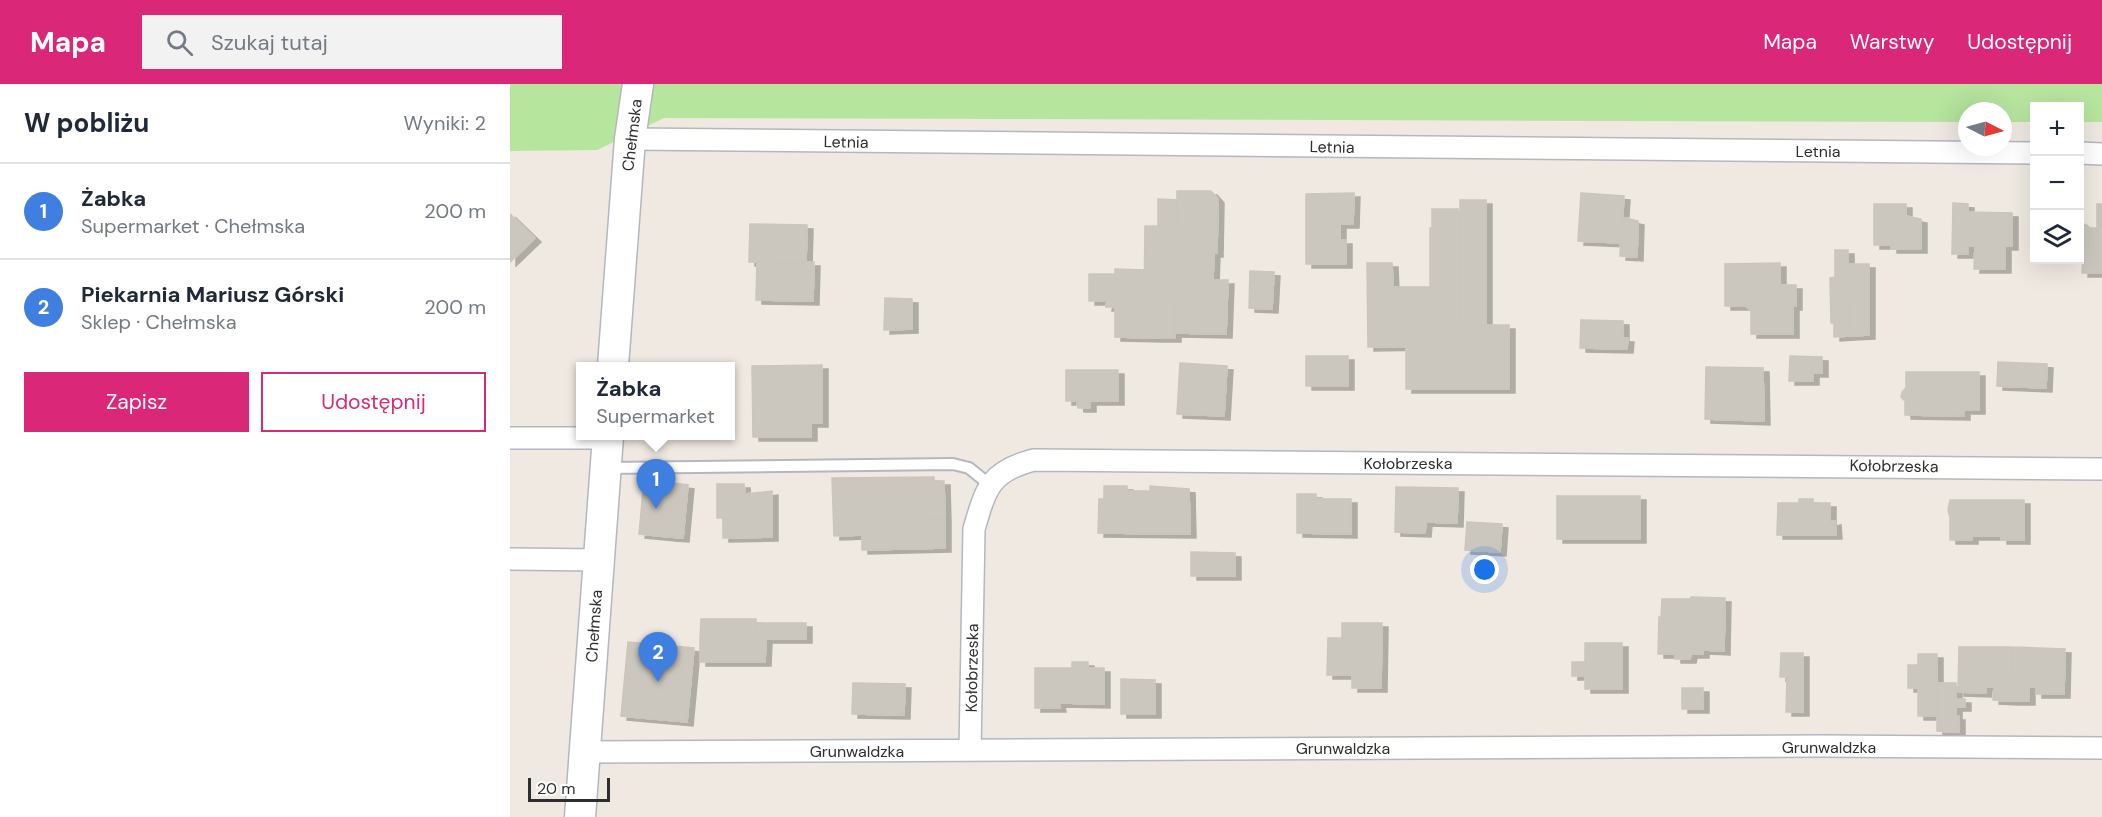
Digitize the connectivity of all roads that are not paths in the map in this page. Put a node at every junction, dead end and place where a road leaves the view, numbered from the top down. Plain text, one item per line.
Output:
1 (638, 84) edge
2 (630, 139) junction
3 (2030, 153) edge
4 (2084, 153) edge
5 (2102, 154) edge
6 (612, 362) edge
7 (576, 437) edge
8 (510, 438) edge
9 (608, 440) edge
10 (606, 468) junction
11 (2102, 469) edge
12 (990, 485) junction
13 (510, 559) edge
14 (599, 560) junction
15 (2102, 748) edge
16 (970, 750) junction
17 (585, 752) junction
18 (580, 817) edge

1 - 2 street, Chełmska
2 - 3 street, Letnia
2 - 6 street, Chełmska
4 - 5 street
7 - 8 street
9 - 10 street, Chełmska
10 - 12 lane
10 - 14 street, Chełmska
11 - 12 street, Kołobrzeska
12 - 16 street, Kołobrzeska
13 - 14 street
14 - 17 street, Chełmska
15 - 16 street, Grunwaldzka
16 - 17 street, Grunwaldzka
17 - 18 street, Chełmska

